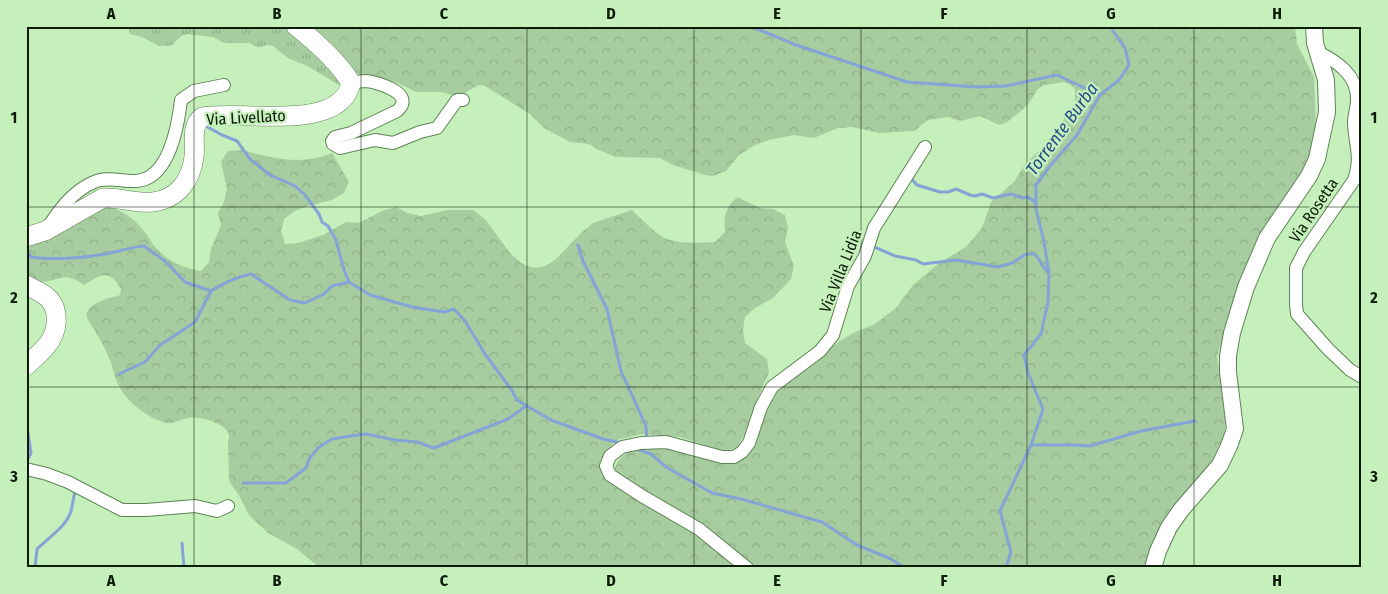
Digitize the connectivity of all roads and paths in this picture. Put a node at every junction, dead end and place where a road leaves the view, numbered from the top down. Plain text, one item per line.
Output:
1 (296, 26) edge
2 (1314, 26) edge
3 (1318, 52) junction
4 (350, 83) junction
5 (224, 85) dead end
6 (463, 100) dead end
7 (926, 147) dead end
8 (1360, 166) edge
9 (44, 231) junction
10 (26, 237) edge
11 (26, 285) edge
12 (26, 366) edge
13 (1362, 377) edge
14 (26, 469) edge
15 (228, 506) dead end
16 (747, 568) edge
17 (1153, 568) edge

1 - 4 main road
2 - 3 street
3 - 8 street, Via Rosetta
3 - 17 street
4 - 6 street
4 - 9 main road, Via Livellato
5 - 9 street
7 - 16 street, Via Villa Lidia
8 - 13 street, Via Rosetta
9 - 10 main road, Via Livellato
11 - 12 main road
14 - 15 street

